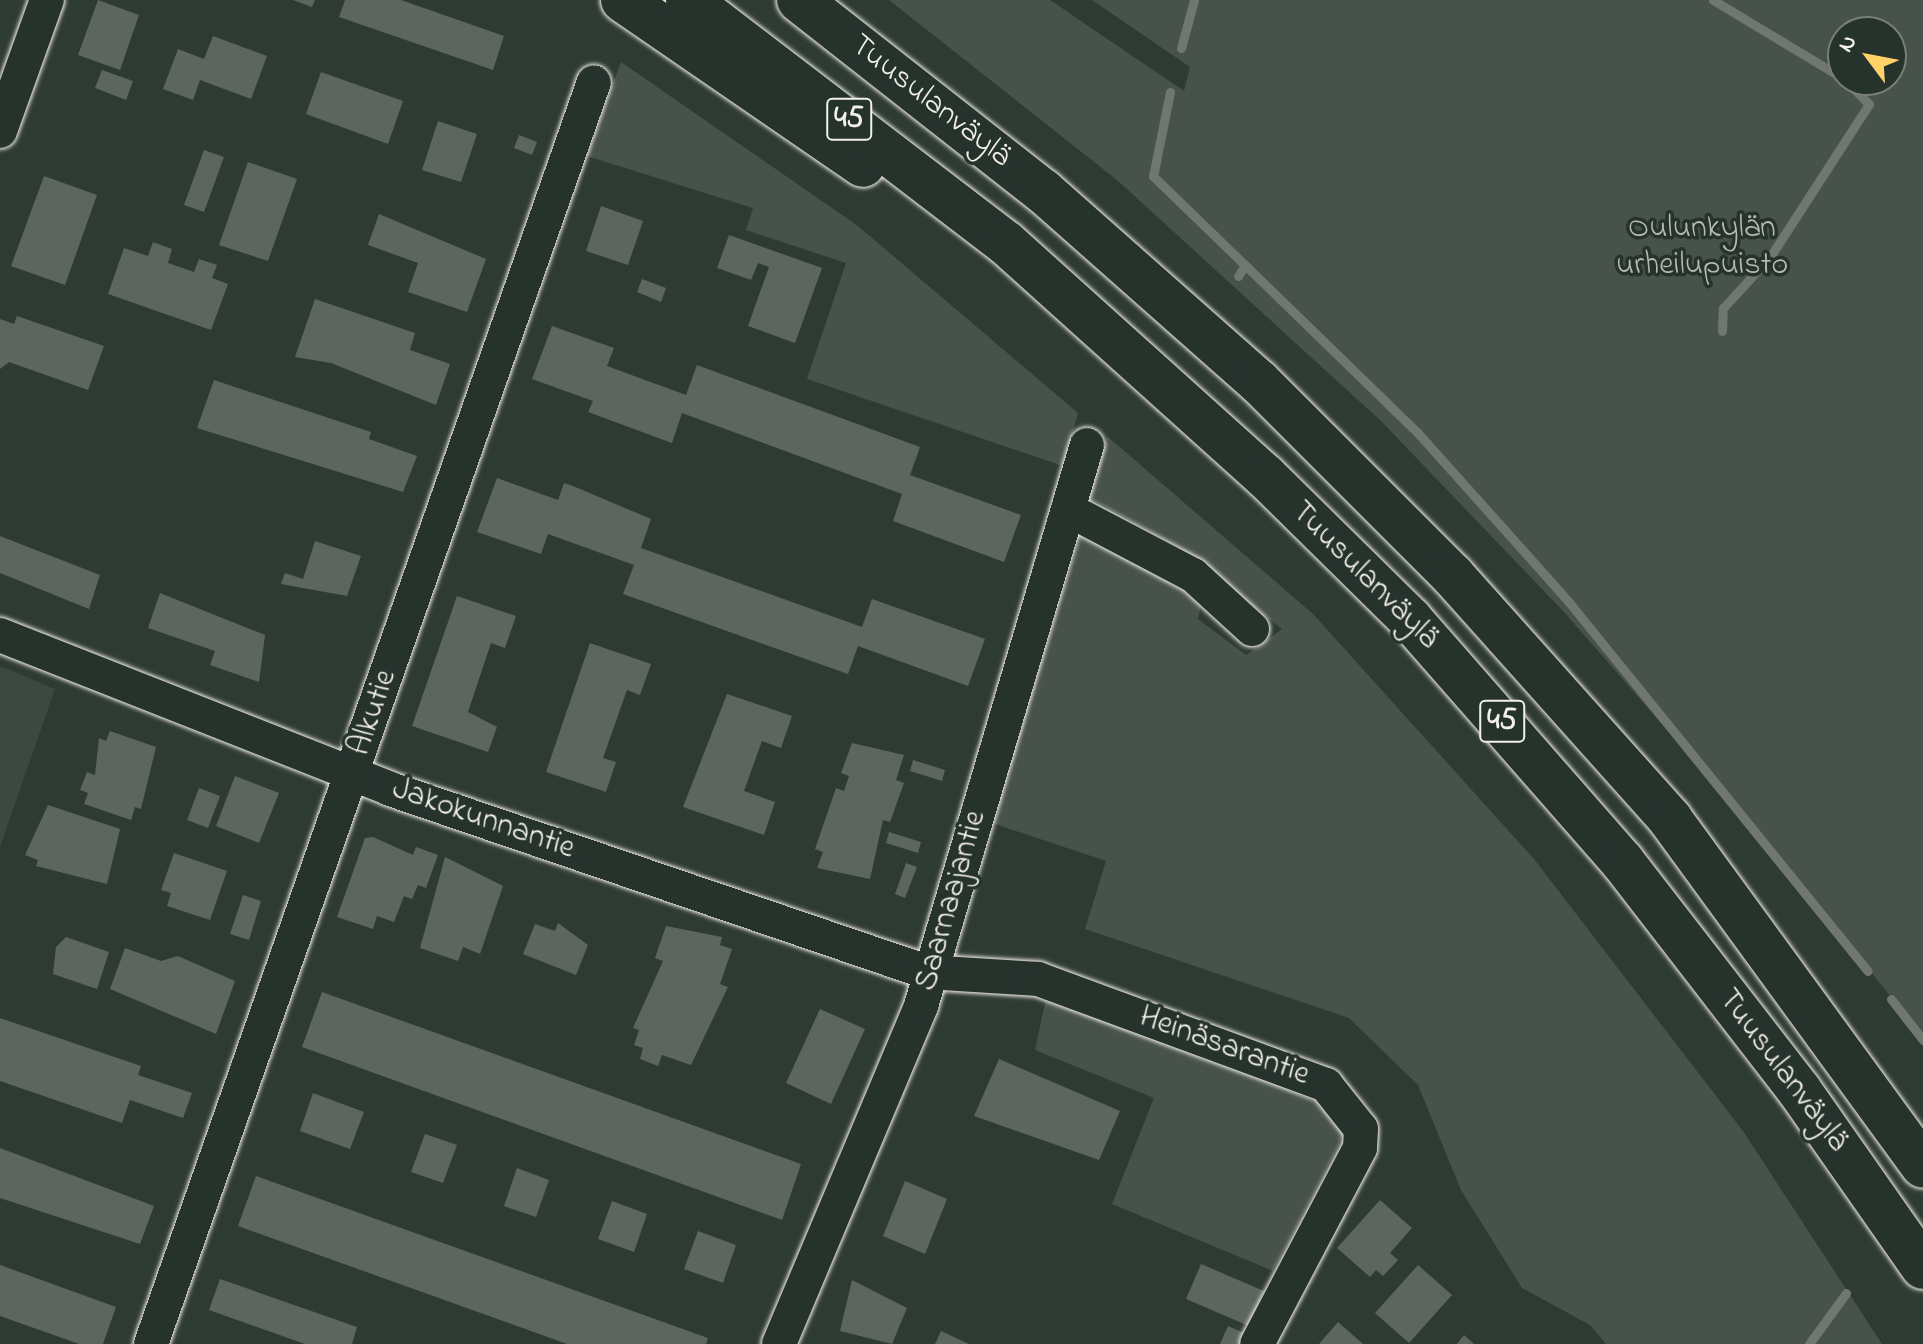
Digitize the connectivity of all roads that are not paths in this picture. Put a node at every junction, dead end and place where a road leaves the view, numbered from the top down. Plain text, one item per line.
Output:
1 (47, 0) edge
2 (623, 0) edge
3 (688, 0) edge
4 (799, 0) edge
5 (594, 82) dead end
6 (0, 131) edge
7 (1006, 243) junction
8 (1087, 445) dead end
9 (1069, 510) junction
10 (1252, 629) dead end
11 (0, 635) edge
12 (353, 774) junction
13 (927, 972) junction
14 (1923, 1166) edge
15 (1923, 1267) edge
16 (151, 1344) edge
17 (779, 1344) edge
18 (1257, 1344) edge

1 - 6 street
2 - 7 highway
3 - 7 highway, Tuusulanväylä / 45
4 - 14 highway, Tuusulanväylä / 45
5 - 12 street, Alkutie
7 - 15 highway, Tuusulanväylä / 45
8 - 9 street, Saarnaajantie
9 - 10 street
9 - 13 street, Saarnaajantie
11 - 12 street, Jakokunnantie
12 - 13 street, Jakokunnantie
12 - 16 street, Alkutie
13 - 17 street, Saarnaajantie
13 - 18 street, Heinäsarantie

